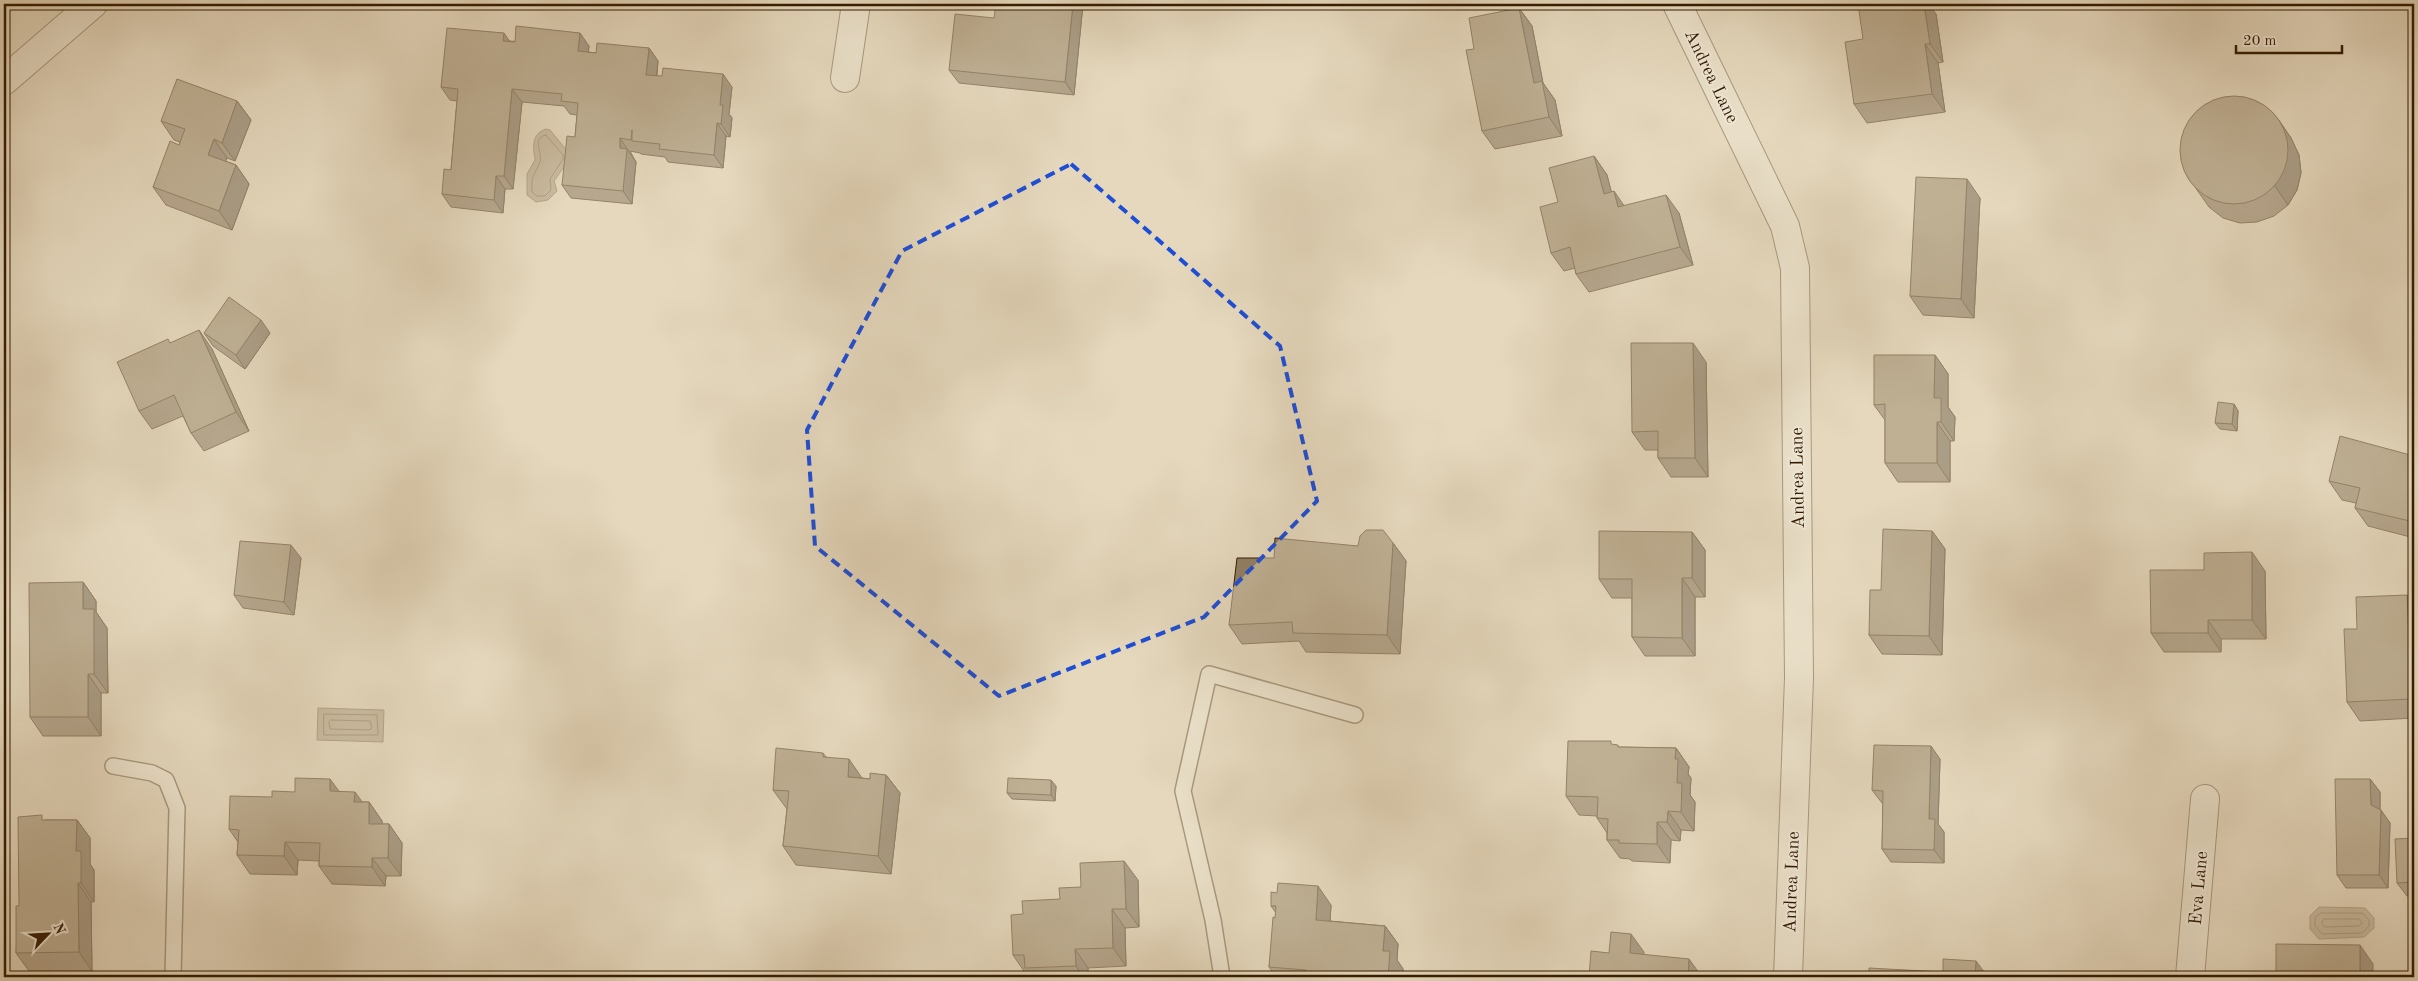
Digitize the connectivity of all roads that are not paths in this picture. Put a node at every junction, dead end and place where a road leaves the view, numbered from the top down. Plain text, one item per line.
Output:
1 (93, 4) edge
2 (856, 4) edge
3 (1677, 4) edge
4 (846, 78) dead end
5 (4, 81) edge
6 (1355, 715) dead end
7 (114, 766) dead end
8 (2205, 799) dead end
9 (172, 977) edge
10 (1222, 977) edge
11 (1788, 977) edge
12 (2190, 977) edge

1 - 5 street
2 - 4 street
3 - 11 street, Andrea Lane
6 - 10 lane
7 - 9 lane
8 - 12 street, Eva Lane

